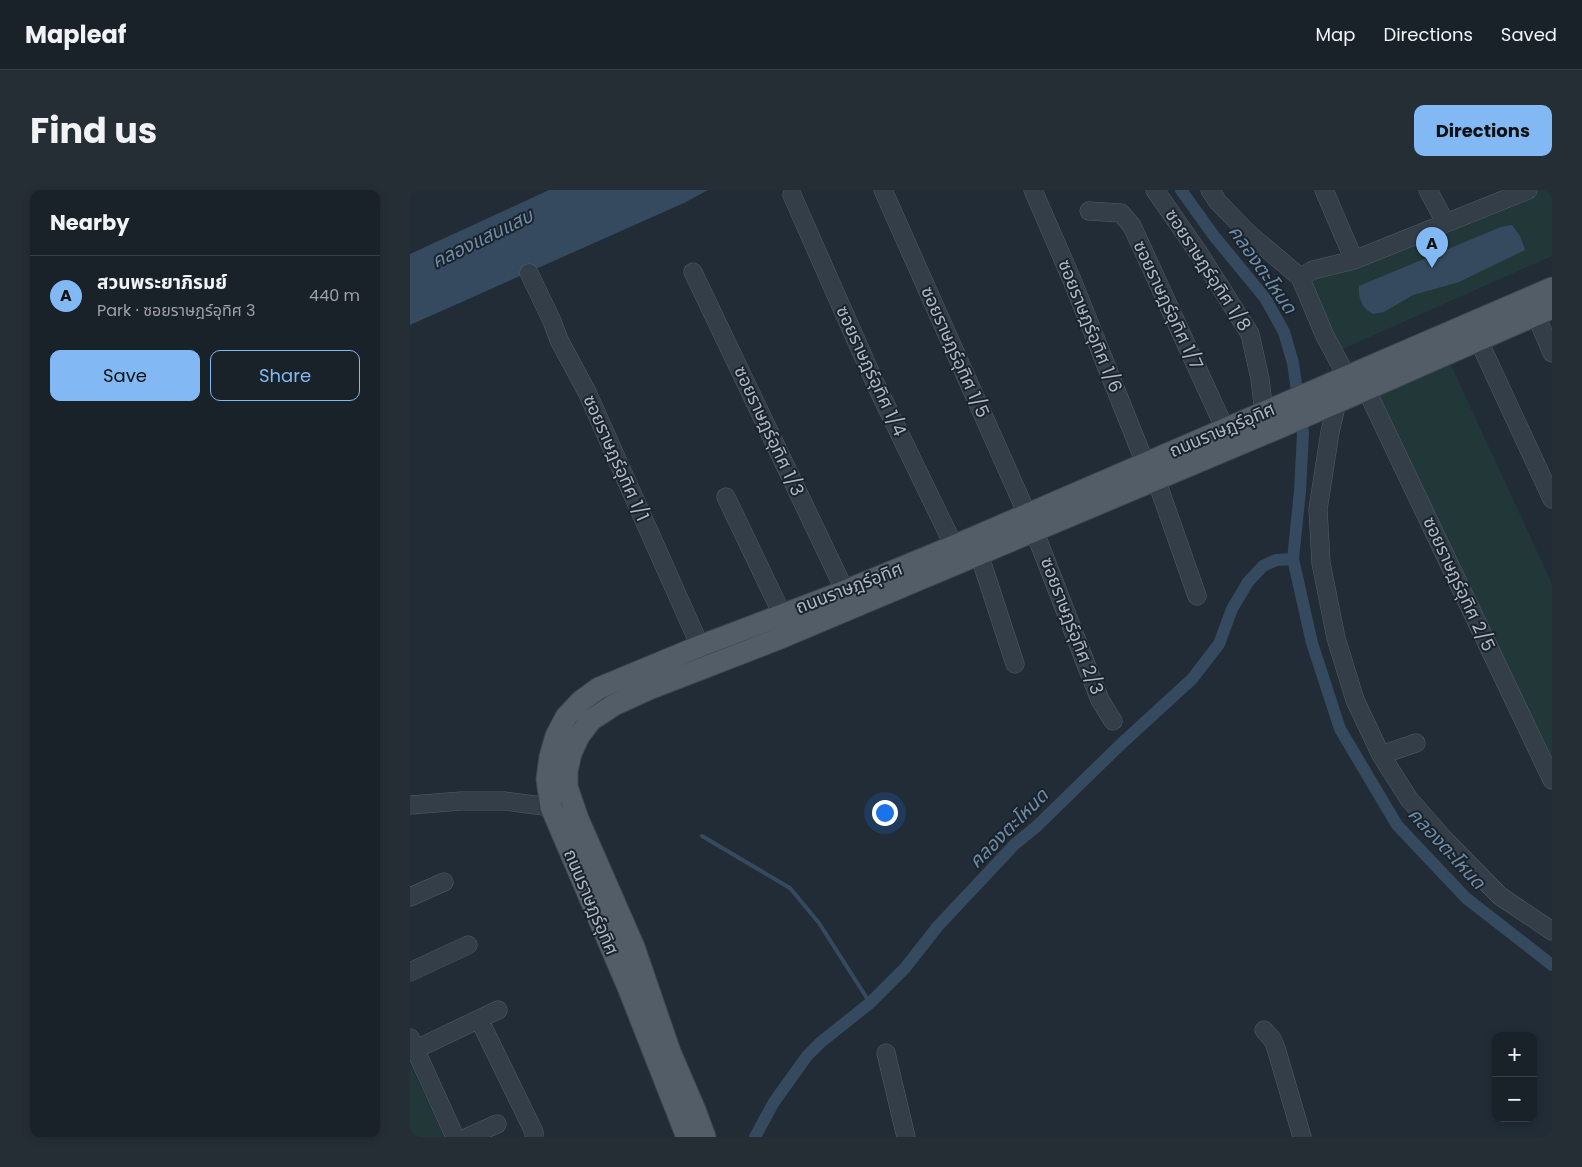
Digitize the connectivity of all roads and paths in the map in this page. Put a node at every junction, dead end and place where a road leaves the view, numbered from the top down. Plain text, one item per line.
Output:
1 (883, 190) edge
2 (1033, 190) edge
3 (1155, 190) edge
4 (1210, 190) edge
5 (1324, 190) edge
6 (1428, 190) edge
7 (1527, 190) edge
8 (792, 195) dead end
9 (1089, 211) dead end
10 (1445, 222) junction
11 (1354, 260) junction
12 (693, 272) dead end
13 (529, 273) dead end
14 (1300, 277) junction
15 (1552, 288) edge
16 (1544, 311) edge
17 (1478, 339) junction
18 (1552, 353) edge
19 (1347, 377) junction
20 (1366, 389) junction
21 (1329, 398) junction
22 (1275, 415) junction
23 (1225, 429) junction
24 (1150, 471) junction
25 (726, 497) dead end
26 (1552, 499) edge
27 (1030, 522) junction
28 (954, 546) junction
29 (980, 554) junction
30 (845, 591) junction
31 (1197, 596) dead end
32 (782, 614) junction
33 (700, 646) junction
34 (1015, 664) dead end
35 (1113, 721) dead end
36 (1416, 743) dead end
37 (1381, 755) junction
38 (1552, 780) edge
39 (410, 805) edge
40 (551, 807) junction
41 (444, 882) dead end
42 (410, 898) edge
43 (1552, 931) edge
44 (468, 945) dead end
45 (410, 972) edge
46 (498, 1010) dead end
47 (479, 1019) junction
48 (1264, 1030) dead end
49 (412, 1047) edge
50 (886, 1053) dead end
51 (497, 1124) dead end
52 (455, 1137) edge
53 (468, 1137) edge
54 (534, 1137) edge
55 (687, 1137) edge
56 (705, 1137) edge
57 (906, 1137) edge
58 (1302, 1137) edge

1 - 27 street, ซอยราษฎร์อุทิศ 1/5
2 - 24 street, ซอยราษฎร์อุทิศ 1/6
3 - 22 street, ซอยราษฎร์อุทิศ 1/8
4 - 14 street
5 - 11 street
6 - 10 street
7 - 10 street
8 - 28 street, ซอยราษฎร์อุทิศ 1/4
9 - 23 street, ซอยราษฎร์อุทิศ 1/7
10 - 11 street
11 - 14 street
12 - 30 street, ซอยราษฎร์อุทิศ 1/3
13 - 33 street, ซอยราษฎร์อุทิศ 1/1
14 - 19 street
15 - 19 main road, ถนนราษฎร์อุทิศ
16 - 17 main road, ถนนราษฎร์อุทิศ
16 - 18 street
17 - 20 main road, ถนนราษฎร์อุทิศ
17 - 26 street
19 - 21 main road, ถนนราษฎร์อุทิศ
20 - 21 main road, ถนนราษฎร์อุทิศ
20 - 38 street, ซอยราษฎร์อุทิศ 2/5
21 - 22 main road, ถนนราษฎร์อุทิศ
21 - 37 street
22 - 23 main road, ถนนราษฎร์อุทิศ
22 - 24 main road, ถนนราษฎร์อุทิศ
23 - 24 main road, ถนนราษฎร์อุทิศ
24 - 27 main road, ถนนราษฎร์อุทิศ
24 - 31 street, ซอยราษฎร์อุทิศ 1/6
25 - 32 street
27 - 28 main road, ถนนราษฎร์อุทิศ
27 - 29 main road, ถนนราษฎร์อุทิศ
27 - 35 street, ซอยราษฎร์อุทิศ 2/3
28 - 30 main road, ถนนราษฎร์อุทิศ
29 - 34 street
29 - 56 main road, ถนนราษฎร์อุทิศ
30 - 32 main road, ถนนราษฎร์อุทิศ
32 - 33 main road, ถนนราษฎร์อุทิศ
33 - 40 main road, ถนนราษฎร์อุทิศ
36 - 37 street
37 - 43 street
39 - 40 street
40 - 55 main road, ถนนราษฎร์อุทิศ
41 - 42 street
44 - 45 street
46 - 47 street
47 - 49 street
47 - 54 street
48 - 58 street
49 - 52 street
50 - 57 street
51 - 53 street

